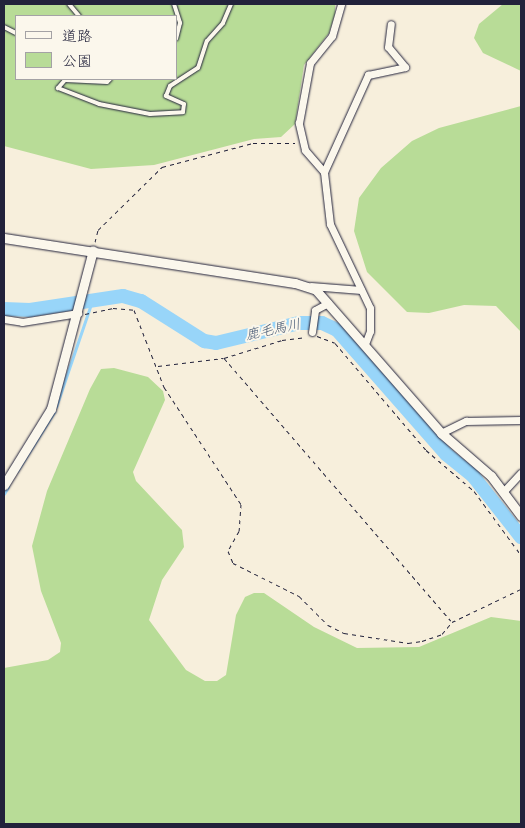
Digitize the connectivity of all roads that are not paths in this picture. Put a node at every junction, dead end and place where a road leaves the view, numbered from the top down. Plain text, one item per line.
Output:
1 (69, 4) edge
2 (231, 4) edge
3 (340, 4) edge
4 (78, 15) edge
5 (178, 17) edge
6 (391, 24) dead end
7 (178, 32) edge
8 (65, 80) edge
9 (65, 80) edge
10 (109, 80) edge
11 (324, 172) junction
12 (4, 238) edge
13 (93, 250) junction
14 (306, 286) junction
15 (361, 290) junction
16 (328, 303) junction
17 (80, 312) junction
18 (4, 319) edge
19 (312, 334) road end
20 (365, 344) junction
21 (521, 420) edge
22 (441, 433) junction
23 (521, 473) edge
24 (4, 485) edge
25 (503, 492) junction
26 (521, 516) edge

1 - 4 lane
2 - 8 lane
3 - 11 street
5 - 7 lane
6 - 11 street
9 - 10 lane
11 - 15 street
12 - 13 street
13 - 14 street
13 - 17 street
14 - 15 street
14 - 16 street
15 - 20 street
16 - 19 street
16 - 20 street
17 - 18 street
17 - 24 street
20 - 22 street
21 - 22 street
22 - 25 street
23 - 25 street
25 - 26 street

